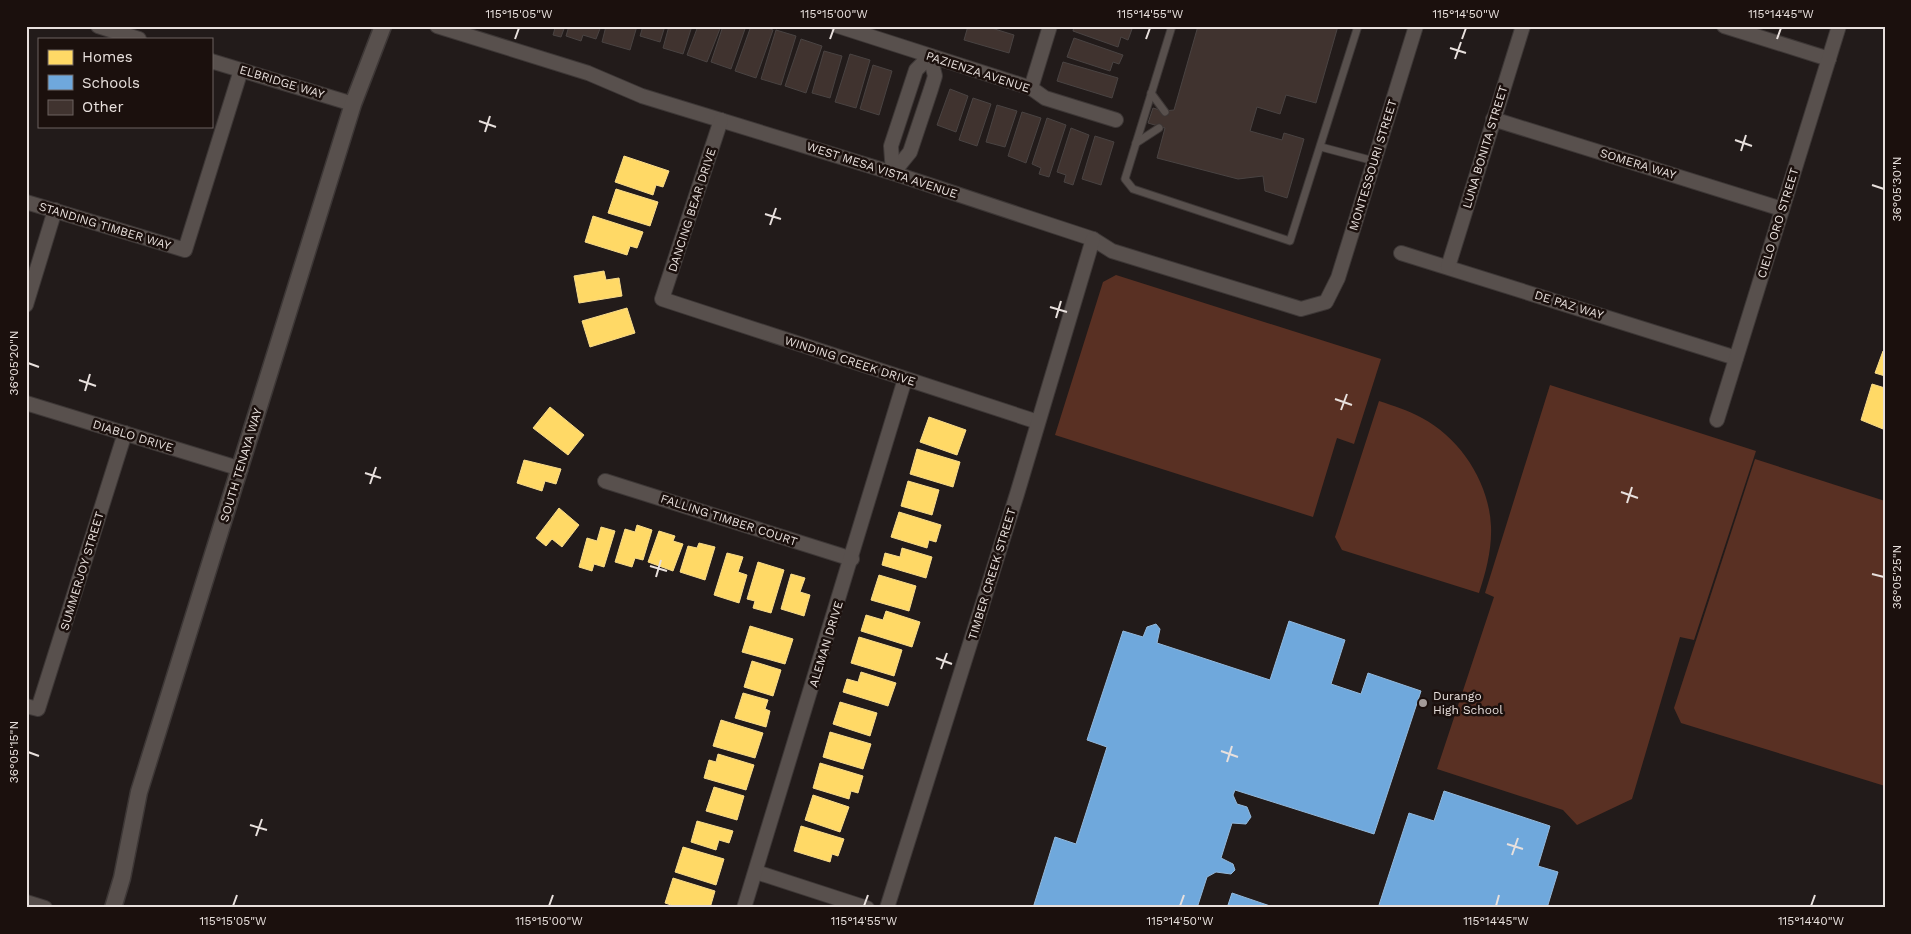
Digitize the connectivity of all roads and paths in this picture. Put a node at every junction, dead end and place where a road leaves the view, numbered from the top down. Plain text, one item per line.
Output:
1 (98, 26) edge
2 (383, 26) edge
3 (437, 26) edge
4 (838, 26) edge
5 (1050, 26) edge
6 (1172, 26) edge
7 (1358, 26) edge
8 (1416, 26) edge
9 (1523, 26) edge
10 (1724, 26) edge
11 (1839, 26) edge
12 (136, 38) edge
13 (930, 56) junction
14 (1829, 59) junction
15 (212, 61) edge
16 (241, 70) junction
17 (1031, 88) junction
18 (1152, 94) junction
19 (353, 104) junction
20 (1165, 112) dead end
21 (1494, 119) junction
22 (721, 120) junction
23 (1116, 120) dead end
24 (1159, 128) dead end
25 (1136, 143) junction
26 (1321, 146) junction
27 (1374, 162) junction
28 (893, 173) junction
29 (26, 202) edge
30 (1782, 209) junction
31 (55, 210) junction
32 (1093, 239) junction
33 (1401, 253) dead end
34 (1448, 268) junction
35 (662, 299) joint
36 (1326, 302) joint
37 (26, 305) edge
38 (1736, 358) junction
39 (905, 379) junction
40 (26, 403) edge
41 (1718, 420) dead end
42 (1038, 422) junction
43 (125, 433) junction
44 (241, 469) junction
45 (606, 481) dead end
46 (852, 559) junction
47 (32, 708) edge
48 (756, 872) junction
49 (26, 902) edge
50 (45, 908) edge
51 (113, 908) edge
52 (744, 908) edge
53 (866, 908) edge
54 (888, 908) edge

1 - 12 street
2 - 19 street, SOUTH TENAYA WAY
3 - 22 street, WEST MESA VISTA AVENUE
4 - 13 street, PAZIENZA AVENUE
5 - 17 street
6 - 18 lane
7 - 26 lane
8 - 27 street, MONTESSOURI STREET
9 - 21 street, LUNA BONITA STREET
10 - 14 street
11 - 14 street, CIELO ORO STREET
13 - 17 street, PAZIENZA AVENUE
13 - 28 street
13 - 28 street
14 - 30 street, CIELO ORO STREET
15 - 16 street, ELBRIDGE WAY
16 - 19 street, ELBRIDGE WAY
16 - 31 street, STANDING TIMBER WAY
17 - 23 street, PAZIENZA AVENUE
18 - 20 lane
18 - 25 lane
19 - 44 street, SOUTH TENAYA WAY
21 - 30 street, SOMERA WAY
21 - 34 street, LUNA BONITA STREET
22 - 28 street, WEST MESA VISTA AVENUE
22 - 35 street, DANCING BEAR DRIVE
24 - 25 lane
25 - 26 lane
26 - 27 lane
27 - 36 street, MONTESSOURI STREET
28 - 32 street, WEST MESA VISTA AVENUE
29 - 31 street, STANDING TIMBER WAY
30 - 38 street, CIELO ORO STREET
31 - 37 street
32 - 36 street, WEST MESA VISTA AVENUE
32 - 42 street, TIMBER CREEK STREET
33 - 34 street, DE PAZ WAY
34 - 38 street, DE PAZ WAY
35 - 39 street, WINDING CREEK DRIVE
38 - 41 street, CIELO ORO STREET
39 - 42 street, WINDING CREEK DRIVE
39 - 46 street, ALEMAN DRIVE
40 - 43 street, DIABLO DRIVE
42 - 54 street, TIMBER CREEK STREET
43 - 44 street, DIABLO DRIVE
43 - 47 street, SUMMERJOY STREET
44 - 51 street, SOUTH TENAYA WAY
45 - 46 street, FALLING TIMBER COURT
46 - 48 street, ALEMAN DRIVE
48 - 52 street, ALEMAN DRIVE
48 - 53 street
49 - 50 street

